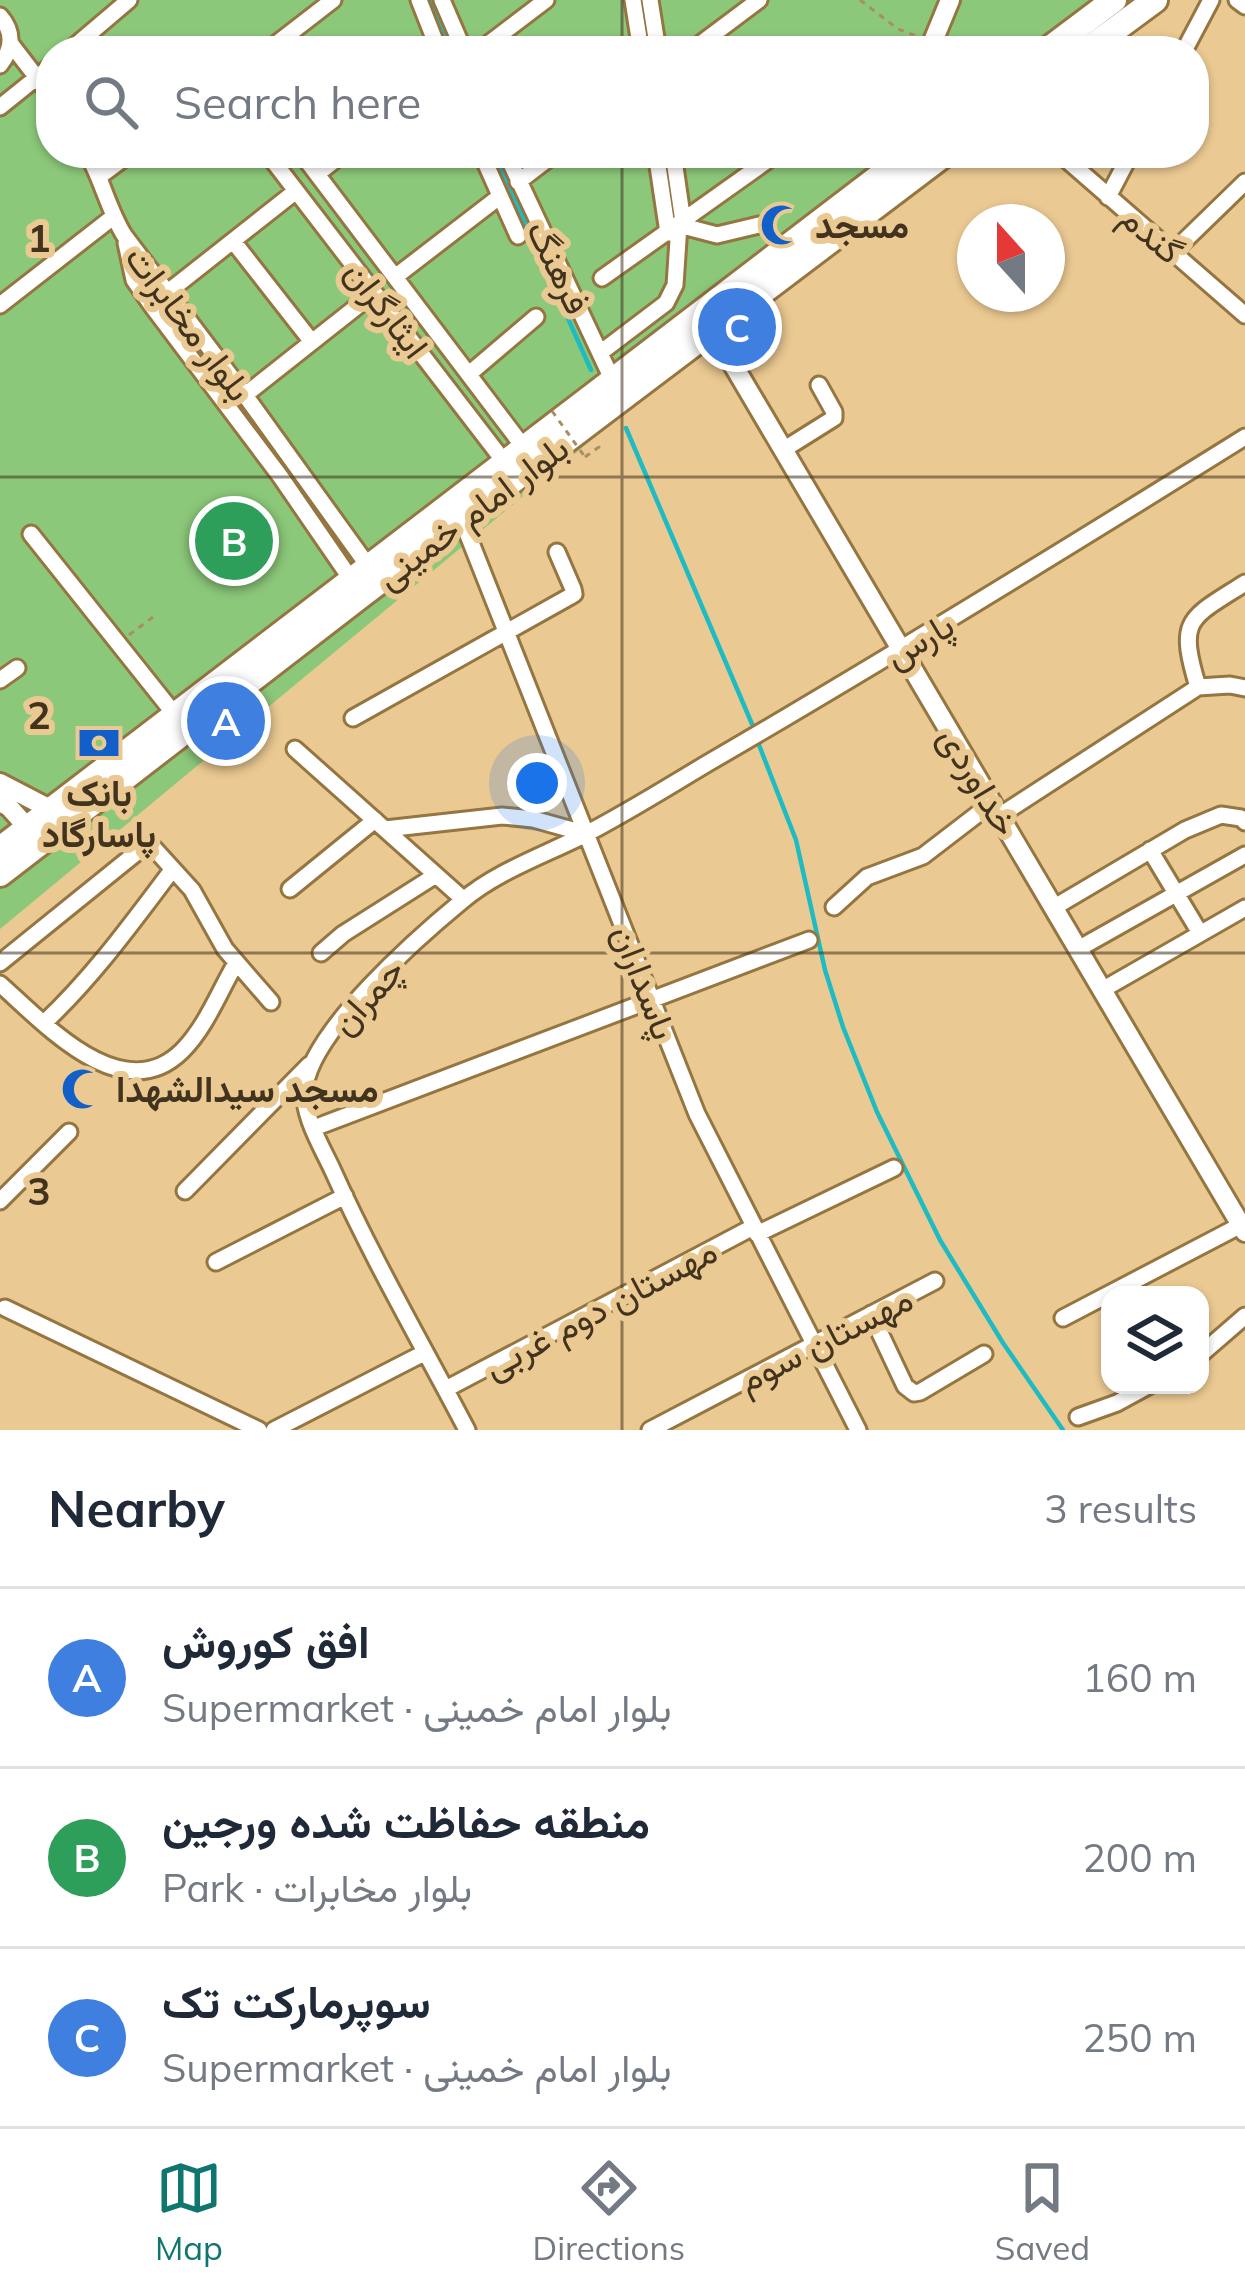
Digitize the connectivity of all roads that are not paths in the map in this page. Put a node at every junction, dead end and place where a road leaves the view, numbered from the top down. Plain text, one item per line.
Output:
1 (129, 0) edge
2 (333, 0) edge
3 (418, 0) edge
4 (442, 0) edge
5 (547, 0) edge
6 (633, 0) edge
7 (650, 0) edge
8 (759, 0) edge
9 (950, 0) edge
10 (1114, 0) edge
11 (1155, 0) edge
12 (1211, 0) edge
13 (1237, 0) edge
14 (1245, 6) edge
15 (0, 16) edge
16 (87, 36) edge
17 (286, 36) edge
18 (434, 36) edge
19 (458, 36) edge
20 (499, 36) edge
21 (639, 36) edge
22 (656, 36) edge
23 (711, 36) edge
24 (932, 36) edge
25 (1066, 36) edge
26 (1106, 36) edge
27 (1192, 36) edge
28 (11, 44) junction
29 (0, 65) edge
30 (36, 65) edge
31 (36, 79) edge
32 (0, 107) edge
33 (95, 168) edge
34 (110, 168) edge
35 (279, 168) edge
36 (312, 168) edge
37 (325, 168) edge
38 (487, 168) edge
39 (512, 168) edge
40 (536, 168) edge
41 (660, 168) edge
42 (674, 168) edge
43 (758, 168) edge
44 (890, 168) edge
45 (920, 168) edge
46 (1076, 168) edge
47 (1122, 168) edge
48 (317, 174) junction
49 (100, 176) junction
50 (518, 182) junction
51 (1245, 182) edge
52 (296, 191) junction
53 (1108, 196) junction
54 (499, 197) junction
55 (113, 217) junction
56 (759, 225) dead end
57 (677, 227) junction
58 (124, 235) junction
59 (518, 236) dead end
60 (233, 241) junction
61 (1173, 252) junction
62 (395, 277) junction
63 (602, 278) dead end
64 (168, 292) junction
65 (374, 293) junction
66 (0, 305) edge
67 (1245, 315) edge
68 (536, 317) dead end
69 (712, 329) junction
70 (312, 342) junction
71 (600, 353) junction
72 (469, 374) junction
73 (613, 381) junction
74 (819, 385) dead end
75 (245, 395) junction
76 (1245, 437) edge
77 (783, 450) junction
78 (516, 456) junction
79 (462, 520) junction
80 (31, 534) dead end
81 (557, 552) dead end
82 (366, 582) junction
83 (1245, 583) edge
84 (507, 632) junction
85 (902, 651) junction
86 (17, 668) dead end
87 (0, 680) edge
88 (1198, 687) junction
89 (1245, 688) edge
90 (176, 716) junction
91 (353, 718) dead end
92 (295, 749) dead end
93 (0, 782) edge
94 (0, 802) edge
95 (50, 809) junction
96 (996, 809) junction
97 (1245, 823) edge
98 (380, 825) junction
99 (27, 827) junction
100 (587, 833) junction
101 (0, 849) edge
102 (1150, 850) junction
103 (1245, 855) edge
104 (172, 870) junction
105 (0, 874) edge
106 (436, 875) junction
107 (290, 889) dead end
108 (1176, 894) junction
109 (463, 899) junction
110 (833, 907) dead end
111 (1054, 908) junction
112 (1245, 908) edge
113 (1200, 933) junction
114 (809, 940) dead end
115 (1078, 949) junction
116 (321, 953) dead end
117 (0, 963) edge
118 (236, 963) junction
119 (0, 984) edge
120 (1102, 990) junction
121 (652, 1000) junction
122 (271, 1002) dead end
123 (44, 1023) junction
124 (313, 1061) junction
125 (314, 1129) junction
126 (69, 1132) dead end
127 (894, 1168) dead end
128 (185, 1191) dead end
129 (1245, 1191) edge
130 (345, 1196) junction
131 (0, 1201) edge
132 (1227, 1202) junction
133 (1243, 1229) edge
134 (755, 1230) junction
135 (216, 1262) dead end
136 (935, 1281) dead end
137 (5, 1308) dead end
138 (871, 1314) junction
139 (1245, 1316) edge
140 (1063, 1318) dead end
141 (815, 1343) junction
142 (1209, 1347) edge
143 (424, 1353) junction
144 (984, 1354) dead end
145 (446, 1389) junction
146 (1134, 1394) edge
147 (1078, 1417) dead end
148 (259, 1430) edge
149 (274, 1430) edge
150 (467, 1430) edge
151 (650, 1430) edge
152 (857, 1430) edge

1 - 16 street
2 - 17 street
3 - 18 street
4 - 19 street
5 - 20 street
6 - 21 street
7 - 22 street
8 - 23 street
9 - 24 street
10 - 25 main road
11 - 26 main road
12 - 27 street
13 - 14 street
15 - 28 street
28 - 29 street
28 - 30 street
31 - 32 street
33 - 49 street
34 - 49 street
35 - 52 street, ایثارگران
36 - 48 street, ایثارگران
37 - 48 street
38 - 54 street
39 - 50 street, فرهنگ
40 - 50 street
41 - 57 street
42 - 57 street
43 - 57 street
44 - 73 main road, بلوار امام خمینی
45 - 69 main road, بلوار امام خمینی
46 - 53 street, گندم
47 - 53 street
48 - 62 street, ایثارگران
49 - 55 street
50 - 71 street, فرهنگ
51 - 61 street
52 - 60 street
52 - 65 street, ایثارگران
53 - 61 street, گندم
54 - 59 street
54 - 62 street
55 - 58 street
55 - 66 street
56 - 57 street
57 - 63 street
57 - 71 street
58 - 64 street, بلوار مخابرات
58 - 82 street, بلوار مخابرات
60 - 64 street
60 - 70 street
61 - 67 street, گندم
62 - 72 street, ایثارگران
64 - 75 street, بلوار مخابرات
65 - 70 street
65 - 78 street, ایثارگران
68 - 72 street
69 - 77 street, خداوردی
69 - 79 main road, بلوار امام خمینی
70 - 75 street
71 - 73 street, فرهنگ
72 - 78 street, ایثارگران
73 - 78 main road, بلوار امام خمینی
74 - 77 street
75 - 82 street, بلوار مخابرات
76 - 85 street, پارس
77 - 85 street, خداوردی
78 - 82 main road, بلوار امام خمینی
79 - 82 main road, بلوار امام خمینی
79 - 84 street, پاسداران
80 - 90 street
81 - 84 street
82 - 90 main road, بلوار امام خمینی
82 - 105 main road, بلوار امام خمینی
83 - 88 street
84 - 91 street
84 - 100 street, پاسداران
85 - 96 street, خداوردی
85 - 100 street, پارس
86 - 87 street
88 - 89 street
88 - 96 street
90 - 95 main road, بلوار امام خمینی
92 - 98 street
93 - 95 street
94 - 99 street
95 - 99 main road, بلوار امام خمینی
96 - 110 street
96 - 111 street, خداوردی
97 - 102 street
98 - 100 street
98 - 106 street
98 - 107 street
99 - 101 main road, بلوار امام خمینی
100 - 109 street, چمران
100 - 121 street, پاسداران
102 - 108 street
102 - 111 street
103 - 108 street
104 - 117 street
104 - 118 street
104 - 123 street
106 - 109 street
106 - 116 street
108 - 113 street
108 - 115 street
109 - 124 street, چمران
111 - 115 street, خداوردی
112 - 113 street
113 - 120 street
114 - 121 street
115 - 120 street, خداوردی
118 - 122 street
118 - 123 street
119 - 123 street
120 - 132 street, خداوردی
121 - 125 street
121 - 134 street, پاسداران
124 - 125 street, چمران
124 - 128 street
125 - 130 street, چمران
126 - 131 street
127 - 134 street, مهستان دوم غربی
129 - 132 street
130 - 135 street
130 - 143 street, چمران
132 - 133 street, خداوردی
133 - 140 street
134 - 141 street, پاسداران
134 - 145 street, مهستان دوم غربی
136 - 138 street, مهستان سوم
137 - 148 street
138 - 141 street, مهستان سوم
138 - 144 street
139 - 142 street
141 - 151 street, مهستان سوم
141 - 152 street, پاسداران
143 - 145 street, چمران
143 - 149 street
145 - 150 street, چمران
146 - 147 street

